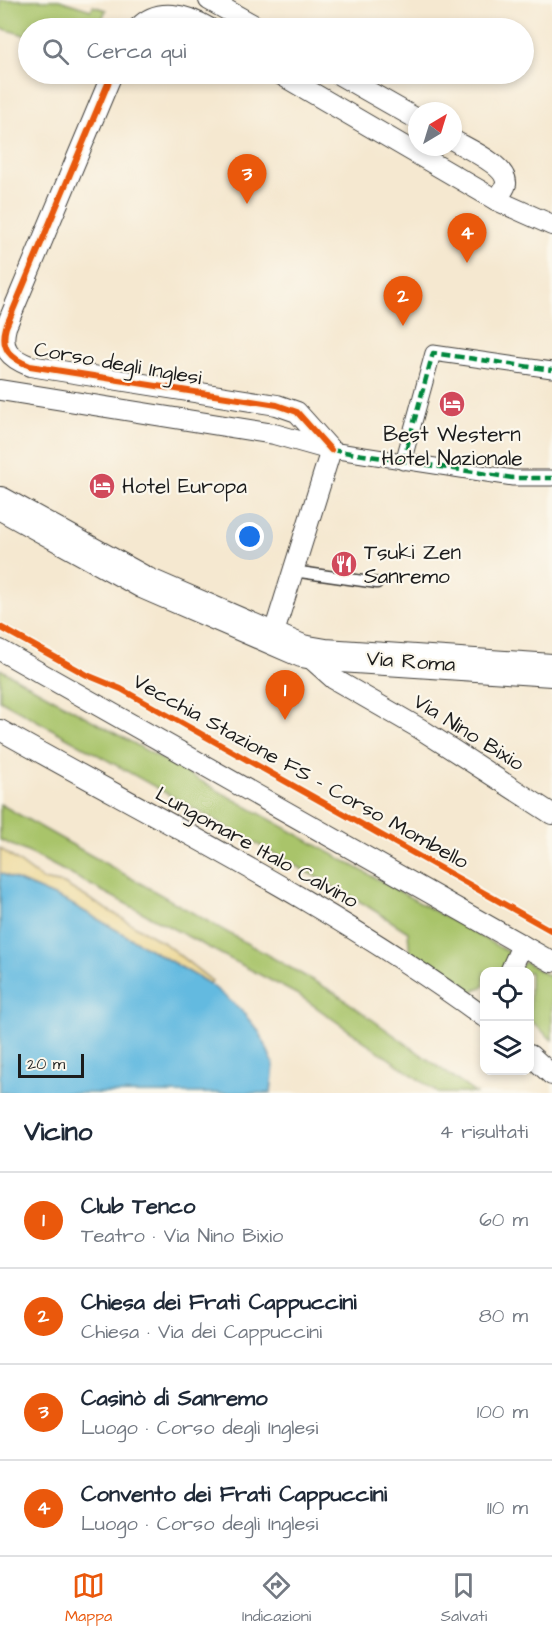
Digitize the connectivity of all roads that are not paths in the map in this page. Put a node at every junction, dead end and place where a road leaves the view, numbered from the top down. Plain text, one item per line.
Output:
1 (209, 0) edge
2 (155, 18) edge
3 (193, 18) edge
4 (241, 18) edge
5 (108, 84) edge
6 (297, 84) edge
7 (356, 84) edge
8 (408, 114) edge
9 (462, 145) edge
10 (496, 200) junction
11 (552, 225) edge
12 (552, 370) edge
13 (0, 390) edge
14 (331, 450) junction
15 (403, 462) junction
16 (552, 478) edge
17 (0, 503) edge
18 (293, 571) junction
19 (377, 583) dead end
20 (272, 639) junction
21 (0, 650) edge
22 (302, 651) junction
23 (552, 670) edge
24 (0, 730) edge
25 (552, 814) edge
26 (522, 945) junction
27 (552, 962) edge
28 (512, 967) edge
29 (480, 1014) edge
30 (534, 1059) edge
31 (552, 1075) edge

1 - 4 street
2 - 3 street
5 - 14 street, Corso degli Inglesi
6 - 10 street
7 - 8 street
9 - 10 street
10 - 11 street
12 - 15 street
13 - 14 street
14 - 15 street
14 - 18 street
15 - 16 street
17 - 20 main road, Via Roma
18 - 19 lane
18 - 20 street
20 - 22 main road, Via Roma
21 - 26 street
22 - 23 main road, Via Roma
22 - 25 street, Via Nino Bixio
24 - 29 street, Lungomare Italo Calvino
26 - 27 street
26 - 28 street
30 - 31 street

